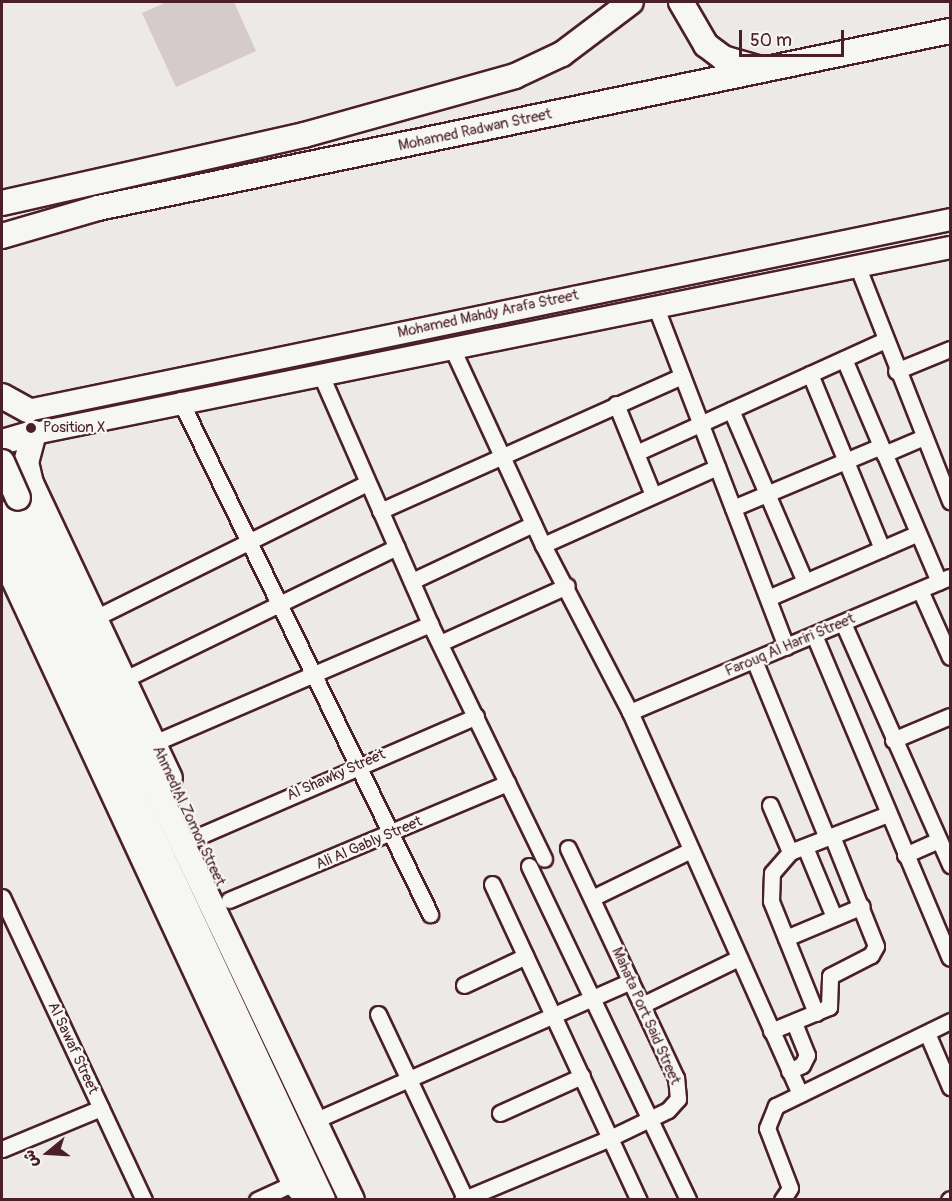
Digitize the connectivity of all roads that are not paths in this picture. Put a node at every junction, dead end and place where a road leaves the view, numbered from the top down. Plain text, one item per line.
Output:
1 (631, 2) edge
2 (681, 2) edge
3 (951, 31) edge
4 (765, 69) junction
5 (2, 202) edge
6 (943, 221) edge
7 (2, 236) edge
8 (941, 249) edge
9 (856, 265) junction
10 (656, 305) junction
11 (884, 341) junction
12 (450, 345) junction
13 (951, 350) edge
14 (844, 359) junction
15 (896, 371) junction
16 (320, 373) junction
17 (810, 374) junction
18 (682, 376) junction
19 (2, 396) edge
20 (180, 400) junction
21 (616, 404) junction
22 (731, 410) junction
23 (2, 414) edge
24 (30, 422) junction
25 (700, 424) junction
26 (924, 437) junction
27 (2, 442) edge
28 (883, 450) junction
29 (636, 453) junction
30 (500, 456) junction
31 (846, 461) junction
32 (2, 462) edge
33 (717, 467) junction
34 (2, 479) edge
35 (31, 483) junction
36 (367, 483) junction
37 (767, 494) junction
38 (653, 495) junction
39 (951, 501) edge
40 (733, 508) junction
41 (380, 511) junction
42 (2, 514) edge
43 (532, 524) junction
44 (918, 533) junction
45 (247, 543) junction
46 (543, 545) junction
47 (397, 547) junction
48 (882, 549) junction
49 (2, 554) edge
50 (412, 580) junction
51 (945, 580) edge
52 (804, 582) junction
53 (567, 586) junction
54 (920, 590) junction
55 (768, 598) junction
56 (278, 605) junction
57 (97, 617) junction
58 (843, 623) junction
59 (430, 624) junction
60 (814, 635) junction
61 (440, 643) junction
62 (786, 647) junction
63 (951, 657) edge
64 (754, 660) junction
65 (311, 675) junction
66 (125, 679) junction
67 (630, 712) junction
68 (951, 716) edge
69 (476, 717) junction
70 (893, 740) junction
71 (154, 743) junction
72 (357, 764) junction
73 (507, 783) junction
74 (770, 805) dead end
75 (888, 814) junction
76 (391, 835) junction
77 (197, 837) junction
78 (830, 837) junction
79 (938, 840) junction
80 (568, 848) dead end
81 (797, 849) junction
82 (691, 850) junction
83 (905, 855) junction
84 (544, 859) dead end
85 (950, 862) edge
86 (529, 866) dead end
87 (492, 884) dead end
88 (2, 897) edge
89 (592, 897) junction
90 (229, 900) junction
91 (862, 906) junction
92 (430, 914) dead end
93 (834, 917) junction
94 (786, 938) junction
95 (525, 956) junction
96 (739, 958) junction
97 (951, 958) edge
98 (631, 981) junction
99 (464, 986) dead end
100 (592, 999) junction
101 (642, 1005) junction
102 (816, 1013) junction
103 (378, 1014) dead end
104 (554, 1017) junction
105 (951, 1021) edge
106 (794, 1022) junction
107 (771, 1031) junction
108 (927, 1033) junction
109 (789, 1071) junction
110 (408, 1076) junction
111 (582, 1076) junction
112 (949, 1081) edge
113 (800, 1094) junction
114 (101, 1108) junction
115 (500, 1113) dead end
116 (315, 1118) junction
117 (650, 1119) junction
118 (610, 1138) junction
119 (2, 1149) edge
120 (302, 1191) edge
121 (789, 1197) edge
122 (464, 1199) edge
123 (637, 1199) edge
124 (144, 1200) edge
125 (257, 1200) edge
126 (323, 1200) edge
127 (352, 1200) edge
128 (688, 1200) edge

1 - 5 main road
2 - 4 main road
3 - 4 main road, Mohamed Radwan Street
4 - 7 main road, Mohamed Radwan Street
6 - 8 street
6 - 24 street, Mohamed Mahdy Arafa Street
8 - 9 street, Mohamed Mahdy Arafa Street
9 - 10 street, Mohamed Mahdy Arafa Street
9 - 11 street
10 - 12 street, Mohamed Mahdy Arafa Street
10 - 18 street
11 - 14 street
11 - 15 street
12 - 16 street, Mohamed Mahdy Arafa Street
12 - 30 street
13 - 15 street
14 - 17 street
14 - 28 street
15 - 26 street
16 - 20 street, Mohamed Mahdy Arafa Street
16 - 36 street
17 - 22 street
17 - 31 street
18 - 21 street
18 - 25 street
19 - 24 main road
20 - 24 street, Mohamed Mahdy Arafa Street
20 - 45 street
21 - 29 street
21 - 30 street
22 - 25 street
22 - 37 street
23 - 24 main road
24 - 27 main road
24 - 35 main road, Ahmed Al Zomor Street
25 - 29 street
25 - 33 street
26 - 28 street
26 - 39 street
28 - 31 street
28 - 44 street
29 - 38 street
30 - 41 street
30 - 43 street
31 - 37 street
31 - 48 street
32 - 116 main road, bridge
33 - 38 street
33 - 40 street
34 - 35 main road
35 - 57 main road, Ahmed Al Zomor Street
36 - 41 street
36 - 45 street
37 - 40 street
37 - 52 street
38 - 46 street
40 - 55 street
41 - 47 street
42 - 126 main road
43 - 46 street
43 - 50 street
44 - 48 street
44 - 51 street
45 - 56 street
45 - 57 street
46 - 53 street
47 - 50 street
47 - 56 street
48 - 52 street
49 - 120 main road
50 - 59 street
51 - 54 street, Farouq Al Hariri Street
52 - 55 street
53 - 61 street
53 - 67 street
54 - 58 street, Farouq Al Hariri Street
54 - 63 street
55 - 62 street
56 - 65 street
56 - 66 street
57 - 66 main road, Ahmed Al Zomor Street
58 - 60 street, Farouq Al Hariri Street
58 - 70 street
59 - 61 street
59 - 65 street
60 - 62 street, Farouq Al Hariri Street
60 - 75 street
61 - 69 street
62 - 64 street, Farouq Al Hariri Street
64 - 67 street, Farouq Al Hariri Street
64 - 78 street
65 - 71 street
65 - 72 street
66 - 71 main road, Ahmed Al Zomor Street
67 - 82 street
68 - 70 street
69 - 72 street, Al Shawky Street
69 - 73 street
70 - 79 street
71 - 77 main road, Ahmed Al Zomor Street
72 - 76 street
72 - 77 street, Al Shawky Street
73 - 76 street, Ali Al Gably Street
73 - 84 street
74 - 81 street
75 - 78 street
75 - 83 street
76 - 90 street, Ali Al Gably Street
76 - 92 street
77 - 90 main road, Ahmed Al Zomor Street
78 - 81 street
78 - 91 street
79 - 83 street
79 - 85 street
80 - 89 street, Mahata Port Said Street
81 - 93 street
81 - 94 street
82 - 89 street
82 - 96 street
83 - 97 street
86 - 100 street
87 - 95 street
88 - 114 street, Al Sawaf Street
89 - 98 street, Mahata Port Said Street
90 - 116 main road, Ahmed Al Zomor Street
91 - 93 street
91 - 102 street
93 - 94 street
94 - 102 street
95 - 99 street
95 - 104 street
96 - 101 street
96 - 107 street
98 - 100 street
98 - 101 street, Mahata Port Said Street
100 - 104 street
100 - 117 street
101 - 117 street, Mahata Port Said Street
102 - 106 street
103 - 110 street
104 - 110 street
104 - 111 street
105 - 108 street
106 - 107 street
106 - 109 street
107 - 109 street
108 - 112 street
108 - 113 street
109 - 113 street
110 - 116 street
110 - 122 street
111 - 115 street
111 - 118 street
113 - 121 street
114 - 119 street
114 - 124 street, Al Sawaf Street
116 - 127 main road, Ahmed Al Zomor Street
117 - 118 street, Mahata Port Said Street
117 - 128 street
118 - 122 street, Mahata Port Said Street
118 - 123 street
120 - 125 street

